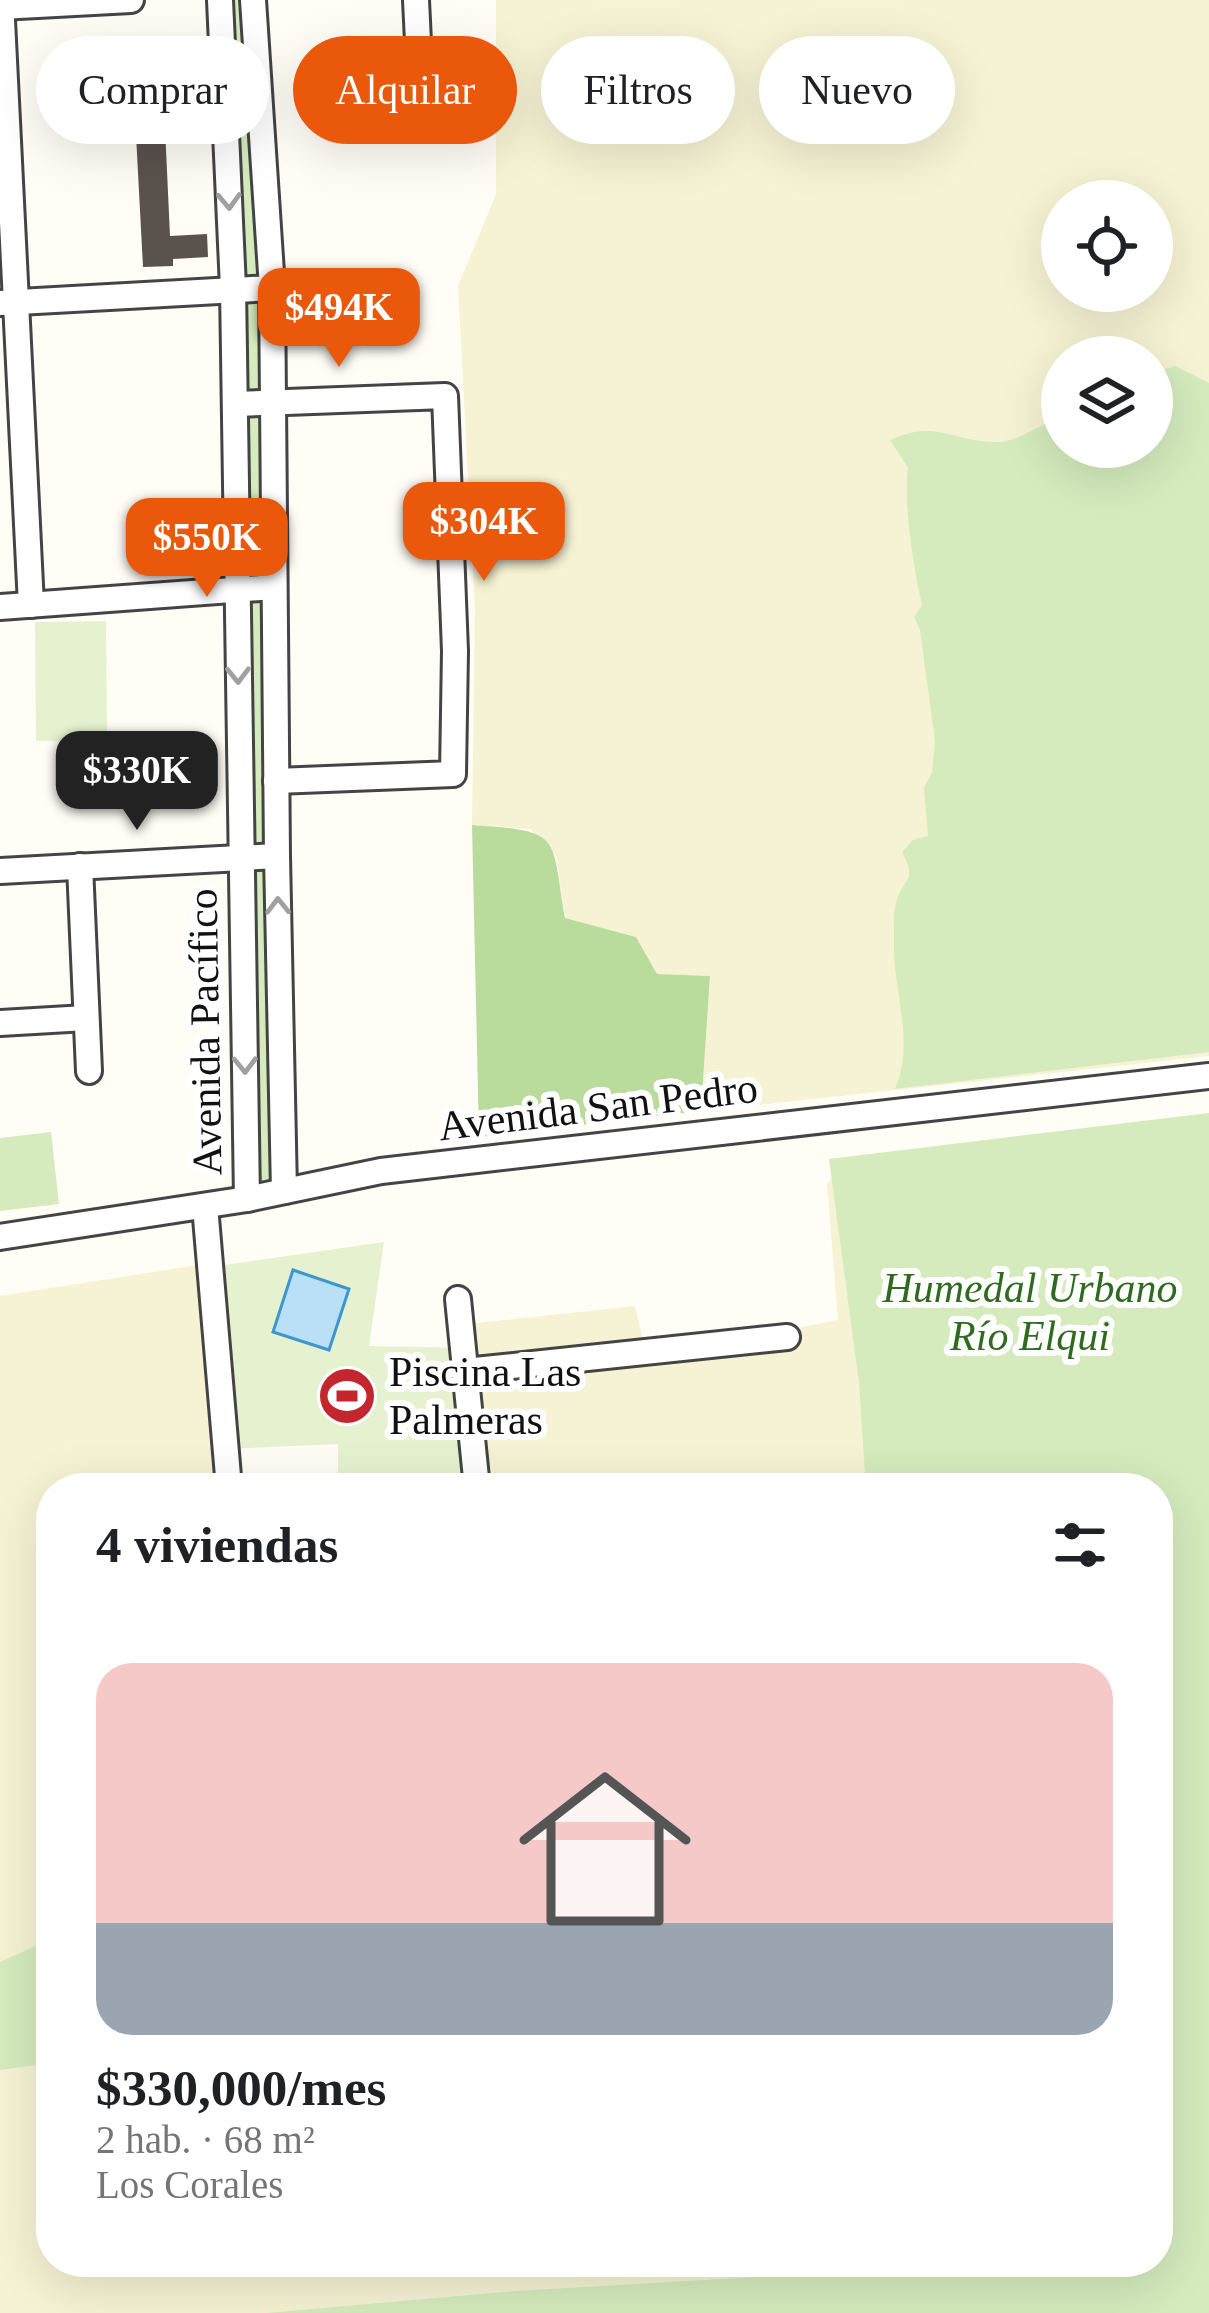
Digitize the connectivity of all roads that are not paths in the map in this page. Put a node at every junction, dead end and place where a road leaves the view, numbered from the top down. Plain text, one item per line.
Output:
1 (131, 0) edge
2 (220, 0) edge
3 (253, 0) edge
4 (416, 0) edge
5 (0, 5) edge
6 (418, 36) edge
7 (233, 288) junction
8 (272, 288) junction
9 (8, 302) edge
10 (273, 402) junction
11 (235, 404) junction
12 (274, 587) junction
13 (237, 590) junction
14 (31, 605) junction
15 (0, 607) edge
16 (276, 782) junction
17 (277, 856) junction
18 (241, 857) junction
19 (80, 866) junction
20 (0, 871) edge
21 (86, 1018) junction
22 (0, 1023) edge
23 (89, 1071) dead end
24 (1209, 1076) edge
25 (284, 1191) junction
26 (247, 1199) junction
27 (205, 1206) junction
28 (0, 1237) edge
29 (458, 1298) dead end
30 (787, 1337) dead end
31 (465, 1371) junction
32 (228, 1473) edge
33 (475, 1473) edge

1 - 5 street
2 -> 7 street, Avenida Pacífico
3 - 8 street, Avenida Pacífico
4 - 6 street
5 - 9 street
7 - 8 street
7 - 9 street
7 - 11 street, Avenida Pacífico
8 - 10 street, Avenida Pacífico
9 - 14 street
10 - 11 street
10 - 12 street, Avenida Pacífico
10 - 16 street
11 - 13 street, Avenida Pacífico
12 - 13 street
12 - 16 street, Avenida Pacífico
13 - 14 street
13 -> 18 street, Avenida Pacífico
14 - 15 street
16 - 17 street, Avenida Pacífico
17 - 18 street
25 -> 17 street, Avenida Pacífico
18 - 19 street
18 -> 26 street, Avenida Pacífico
19 - 20 street
19 - 21 street
21 - 22 street
21 - 23 street
24 - 25 street, Avenida San Pedro
25 - 26 street, Avenida San Pedro
26 - 27 street, Avenida San Pedro
27 - 28 street, Avenida San Pedro
27 - 32 street
29 - 31 street
30 - 31 street
31 - 33 street

